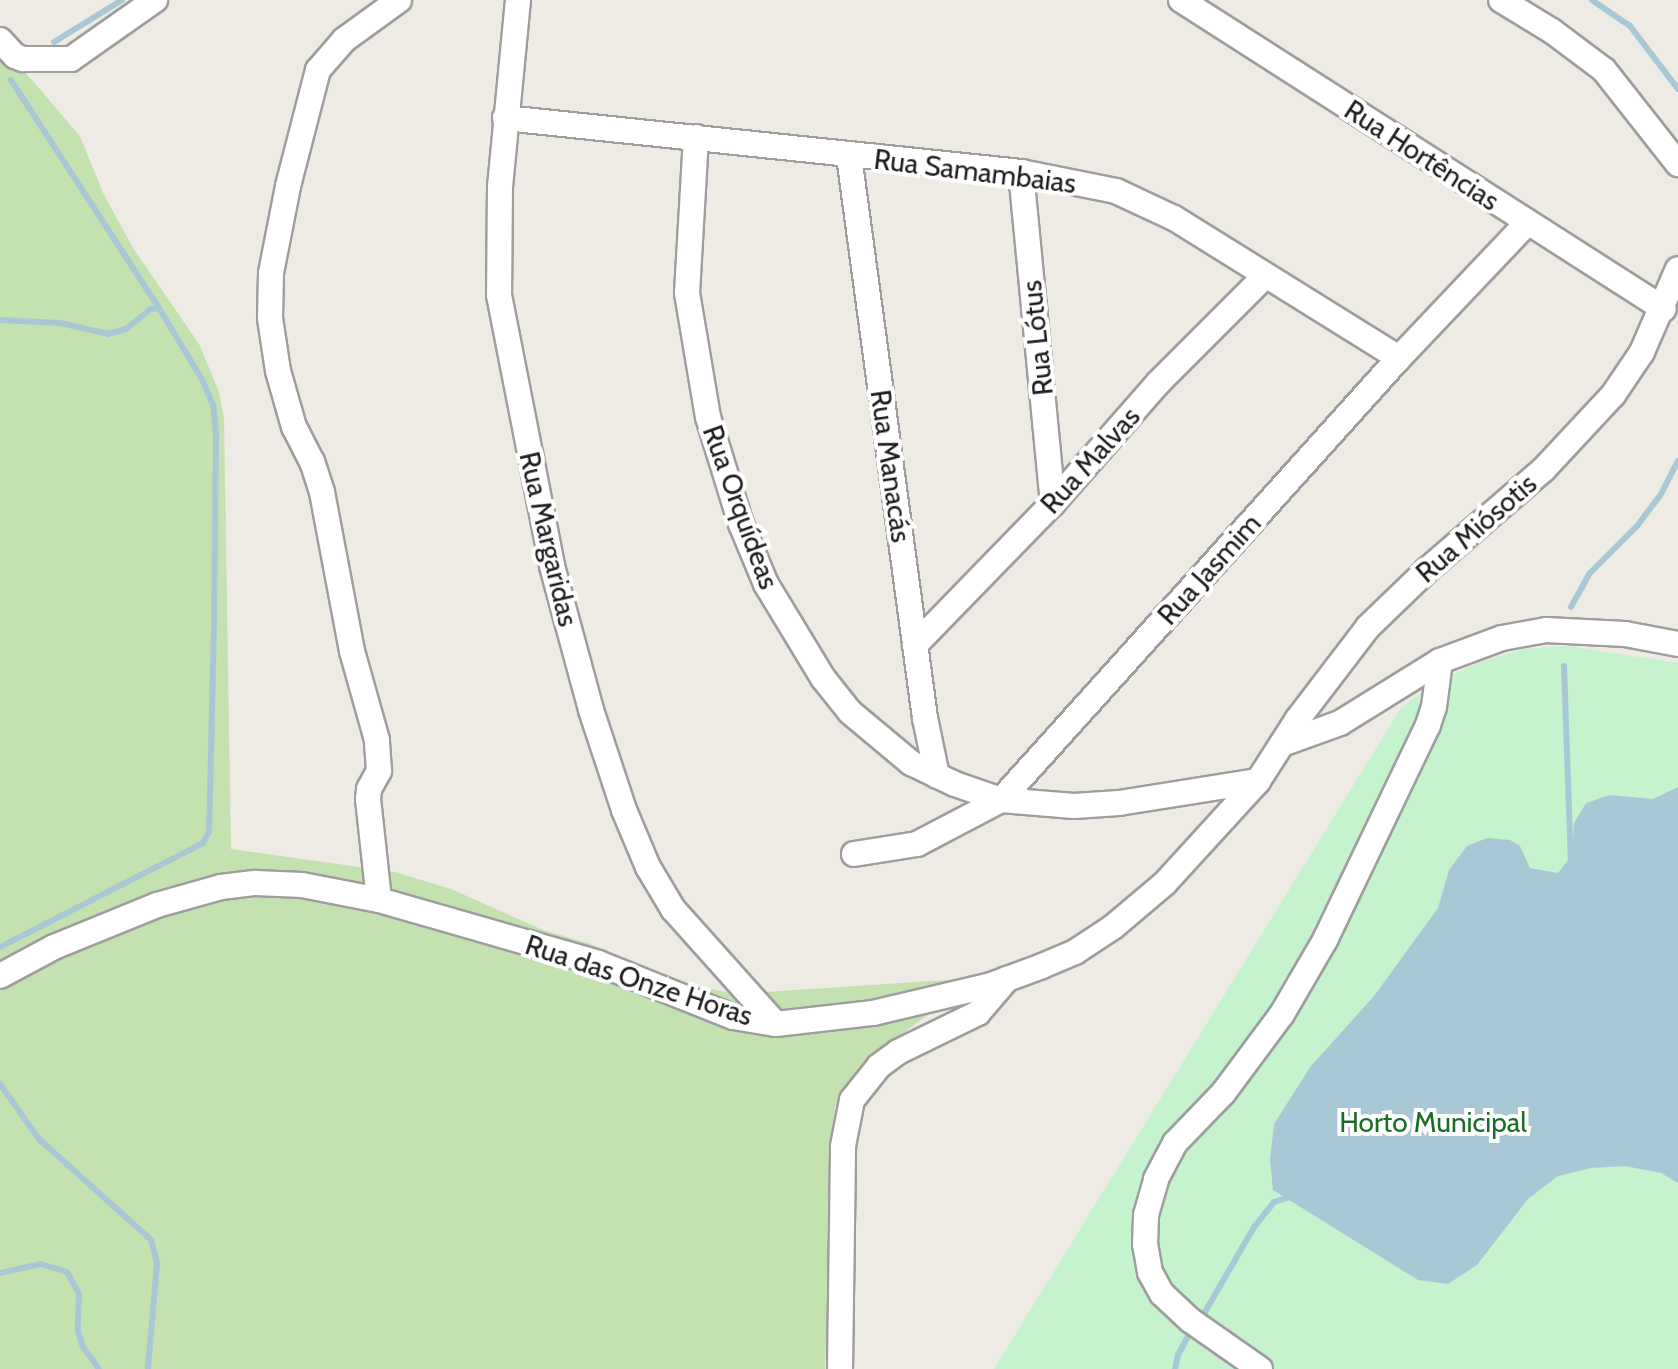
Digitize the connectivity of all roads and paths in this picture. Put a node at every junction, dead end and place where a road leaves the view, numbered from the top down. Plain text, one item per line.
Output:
1 (155, 0) edge
2 (399, 0) edge
3 (518, 0) edge
4 (1181, 0) edge
5 (1501, 0) edge
6 (1, 42) edge
7 (505, 118) junction
8 (696, 137) junction
9 (849, 156) junction
10 (1678, 164) edge
11 (1021, 172) junction
12 (1527, 223) junction
13 (1678, 269) edge
14 (1265, 276) junction
15 (1664, 309) junction
16 (1399, 358) junction
17 (1053, 503) junction
18 (1678, 644) edge
19 (915, 645) junction
20 (1440, 661) junction
21 (1282, 744) junction
22 (937, 776) junction
23 (1258, 781) junction
24 (1001, 800) junction
25 (854, 854) dead end
26 (379, 900) junction
27 (0, 976) edge
28 (1007, 979) junction
29 (776, 1024) junction
30 (840, 1369) edge
31 (1260, 1369) edge

1 - 6 street
2 - 26 street
3 - 7 street, Rua Margaridas
4 - 12 street, Rua Hortências
5 - 10 street
7 - 8 street, Rua Samambaias
7 - 29 street, Rua Margaridas
8 - 9 street, Rua Samambaias
8 - 22 street, Rua Orquídeas
9 - 11 street, Rua Samambaias
9 - 19 street, Rua Manacás
11 - 14 street, Rua Samambaias
11 - 17 street, Rua Lótus
12 - 15 street, Rua Hortências
12 - 16 street, Rua Jasmim
13 - 15 street, Rua Miósotis
14 - 16 street, Rua Samambaias
14 - 17 street, Rua Malvas
15 - 21 street, Rua Miósotis
16 - 24 street, Rua Jasmim
17 - 19 street, Rua Malvas
18 - 20 street
19 - 22 street, Rua Manacás
20 - 21 street
20 - 31 street
21 - 23 street
22 - 24 street, Rua Orquídeas
23 - 24 street, Rua Orquídeas
23 - 28 street, Rua das Onze Horas
24 - 25 street, Rua Jasmim
26 - 27 street, Rua das Onze Horas
26 - 29 street, Rua das Onze Horas
28 - 29 street, Rua das Onze Horas
28 - 30 street

